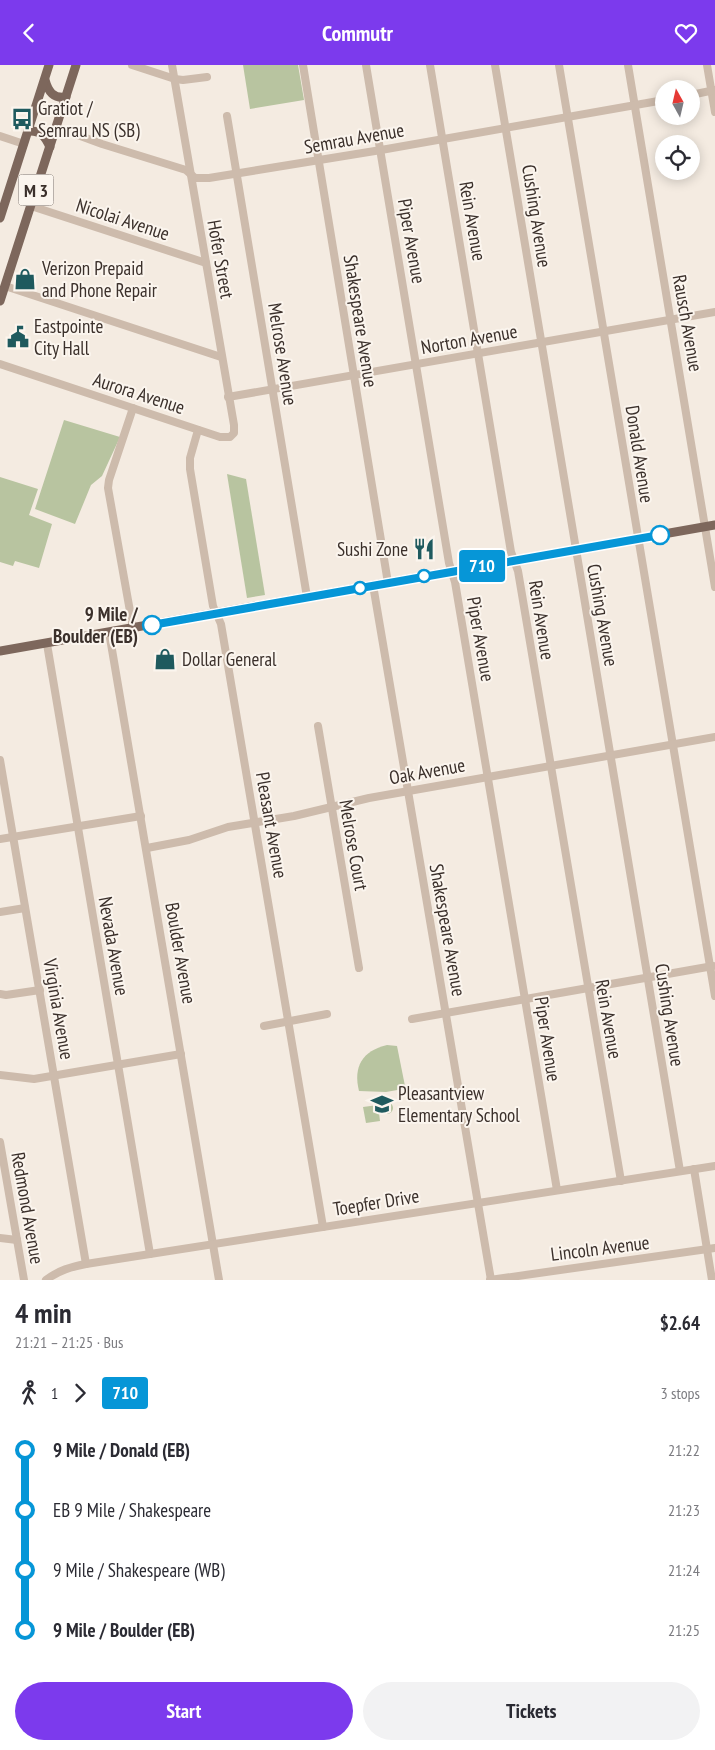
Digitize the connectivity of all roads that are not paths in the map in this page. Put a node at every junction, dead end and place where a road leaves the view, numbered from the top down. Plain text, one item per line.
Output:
1 (49, 65) edge
2 (76, 65) edge
3 (132, 65) edge
4 (172, 65) edge
5 (302, 65) edge
6 (366, 65) edge
7 (430, 65) edge
8 (495, 65) edge
9 (559, 65) edge
10 (628, 65) edge
11 (707, 65) edge
12 (207, 77) dead end
13 (175, 79) junction
14 (44, 80) junction
15 (713, 91) edge
16 (700, 93) edge
17 (66, 97) junction
18 (655, 102) edge
19 (635, 105) junction
20 (715, 111) edge
21 (227, 116) dead end
22 (568, 117) junction
23 (56, 127) junction
24 (506, 128) junction
25 (28, 131) junction
26 (0, 136) edge
27 (442, 139) junction
28 (24, 143) junction
29 (50, 147) junction
30 (380, 151) junction
31 (318, 161) junction
32 (190, 173) junction
33 (237, 174) junction
34 (31, 206) junction
35 (2, 208) edge
36 (0, 218) edge
37 (206, 263) junction
38 (5, 285) junction
39 (0, 301) edge
40 (715, 312) edge
41 (671, 320) junction
42 (604, 332) junction
43 (541, 343) junction
44 (479, 354) junction
45 (221, 357) junction
46 (0, 364) edge
47 (416, 364) junction
48 (353, 375) junction
49 (272, 389) junction
50 (228, 397) junction
51 (133, 408) junction
52 (198, 430) junction
53 (211, 434) joint
54 (710, 526) edge
55 (638, 539) junction
56 (575, 549) junction
57 (514, 560) junction
58 (453, 571) junction
59 (388, 583) junction
60 (373, 585) junction
61 (715, 587) edge
62 (307, 597) junction
63 (216, 613) junction
64 (133, 628) junction
65 (109, 633) junction
66 (47, 644) junction
67 (0, 651) edge
68 (318, 726) dead end
69 (715, 737) edge
70 (672, 745) junction
71 (611, 756) junction
72 (0, 760) edge
73 (550, 767) junction
74 (488, 777) junction
75 (408, 791) junction
76 (331, 807) junction
77 (141, 816) junction
78 (255, 823) junction
79 (77, 827) junction
80 (13, 837) junction
81 (0, 839) edge
82 (146, 848) junction
83 (25, 908) junction
84 (0, 912) edge
85 (713, 966) edge
86 (359, 969) dead end
87 (648, 977) junction
88 (588, 988) junction
89 (40, 990) junction
90 (0, 994) edge
91 (715, 996) edge
92 (525, 999) junction
93 (446, 1012) junction
94 (327, 1014) dead end
95 (412, 1019) dead end
96 (288, 1021) junction
97 (264, 1026) dead end
98 (181, 1054) junction
99 (118, 1064) junction
100 (0, 1075) edge
101 (55, 1075) junction
102 (0, 1142) edge
103 (1, 1157) edge
104 (715, 1166) edge
105 (694, 1169) junction
106 (680, 1171) junction
107 (620, 1181) junction
108 (557, 1190) junction
109 (478, 1203) junction
110 (323, 1227) junction
111 (0, 1238) edge
112 (17, 1240) junction
113 (213, 1244) junction
114 (711, 1249) edge
115 (150, 1254) junction
116 (86, 1264) junction
117 (24, 1280) edge
118 (46, 1280) edge
119 (219, 1280) edge
120 (491, 1280) edge
121 (712, 1280) edge

1 - 14 main road, M 3
2 - 17 main road, M 3
3 - 13 street
4 - 13 street, Hofer Street
5 - 31 street, Shakespeare Avenue
6 - 30 street, Piper Avenue
7 - 27 street, Rein Avenue
8 - 24 street, Cushing Avenue
9 - 22 street, Donald Avenue
10 - 19 street, Rausch Avenue
11 - 15 street
12 - 13 street
13 - 32 street, Hofer Street
14 - 17 main road
14 - 25 main road, M 3
15 - 16 street
15 - 20 street
17 - 23 main road, M 3
18 - 19 street, Semrau Avenue
19 - 22 street, Semrau Avenue
19 - 41 street, Rausch Avenue
21 - 33 street, Melrose Avenue
22 - 24 street, Semrau Avenue
22 - 42 street, Donald Avenue
23 - 29 main road, M 3
23 - 32 street, Semrau Avenue
24 - 27 street, Semrau Avenue
24 - 43 street, Cushing Avenue
25 - 28 main road, M 3
25 - 29 main road
26 - 28 street
27 - 30 street, Semrau Avenue
27 - 44 street, Rein Avenue
28 - 35 main road, M 3
29 - 34 main road, M 3
30 - 31 street, Semrau Avenue
30 - 47 street, Piper Avenue
31 - 33 street, Semrau Avenue
31 - 48 street, Shakespeare Avenue
32 - 33 street, Semrau Avenue
32 - 37 street, Hofer Street
33 - 49 street, Melrose Avenue
34 - 37 street, Nicolai Avenue
34 - 38 main road, M 3
35 - 36 main road, M 3
37 - 45 street, Hofer Street
38 - 39 main road, M 3
38 - 45 street
40 - 41 street, Norton Avenue
41 - 42 street, Norton Avenue
41 - 54 street, Rausch Avenue
42 - 43 street, Norton Avenue
42 - 55 street, Donald Avenue
43 - 44 street, Norton Avenue
43 - 56 street, Cushing Avenue
44 - 47 street, Norton Avenue
44 - 57 street, Rein Avenue
45 - 50 street, Hofer Street
46 - 51 street, Aurora Avenue
47 - 48 street, Norton Avenue
47 - 58 street, Piper Avenue
48 - 49 street, Norton Avenue
48 - 59 street, Shakespeare Avenue
49 - 50 street, Norton Avenue
49 - 62 street, Melrose Avenue
50 - 53 street, Hofer Street
51 - 52 street, Aurora Avenue
51 - 64 street
52 - 53 street, Aurora Avenue
52 - 63 street, Pleasant Avenue
54 - 55 main road
54 - 61 street, Rausch Avenue
55 - 56 main road
55 - 70 street, Donald Avenue
56 - 57 main road
56 - 71 street, Cushing Avenue
57 - 58 main road
57 - 73 street, Rein Avenue
58 - 59 main road
58 - 74 street, Piper Avenue
59 - 60 main road
60 - 62 main road
60 - 75 street, Shakespeare Avenue
62 - 63 main road
63 - 64 main road
63 - 78 street, Pleasant Avenue
64 - 65 main road
65 - 66 main road
65 - 77 street, Boulder Avenue
66 - 67 main road
66 - 79 street, Nevada Avenue
68 - 76 street, Melrose Court
69 - 70 street, Oak Avenue
70 - 71 street, Oak Avenue
70 - 85 street, Donald Avenue
71 - 73 street, Oak Avenue
71 - 87 street, Cushing Avenue
72 - 80 street, Virginia Avenue
73 - 74 street, Oak Avenue
73 - 88 street, Rein Avenue
74 - 75 street, Oak Avenue
74 - 92 street, Piper Avenue
75 - 76 street, Oak Avenue
75 - 93 street, Shakespeare Avenue
76 - 78 street, Oak Avenue
76 - 86 street, Melrose Court
77 - 79 street
77 - 82 street, Boulder Avenue
78 - 82 street, Oak Avenue
78 - 96 street, Pleasant Avenue
79 - 80 street
79 - 99 street, Nevada Avenue
80 - 81 street
80 - 83 street, Virginia Avenue
82 - 98 street, Boulder Avenue
83 - 84 street
83 - 89 street, Virginia Avenue
85 - 87 street
85 - 91 street, Donald Avenue
87 - 88 street
87 - 106 street, Cushing Avenue
88 - 92 street
88 - 107 street, Rein Avenue
89 - 90 street
89 - 101 street, Virginia Avenue
92 - 93 street
92 - 108 street, Piper Avenue
93 - 95 street
93 - 109 street, Shakespeare Avenue
94 - 96 street
96 - 97 street
96 - 110 street, Pleasant Avenue
98 - 99 street
98 - 113 street, Boulder Avenue
99 - 101 street
99 - 115 street, Nevada Avenue
100 - 101 street
101 - 116 street, Virginia Avenue
102 - 103 street, Redmond Avenue
103 - 112 street, Redmond Avenue
104 - 105 street, Toepfer Drive
105 - 106 street, Toepfer Drive
105 - 114 street
106 - 107 street, Toepfer Drive
107 - 108 street, Toepfer Drive
108 - 109 street, Toepfer Drive
109 - 110 street, Toepfer Drive
109 - 120 street, Shakespeare Avenue
110 - 113 street, Toepfer Drive
111 - 112 street
112 - 117 street, Redmond Avenue
113 - 115 street, Toepfer Drive
113 - 119 street, Boulder Avenue
114 - 120 street, Lincoln Avenue
114 - 121 street
115 - 116 street, Toepfer Drive
116 - 118 street, Toepfer Drive

